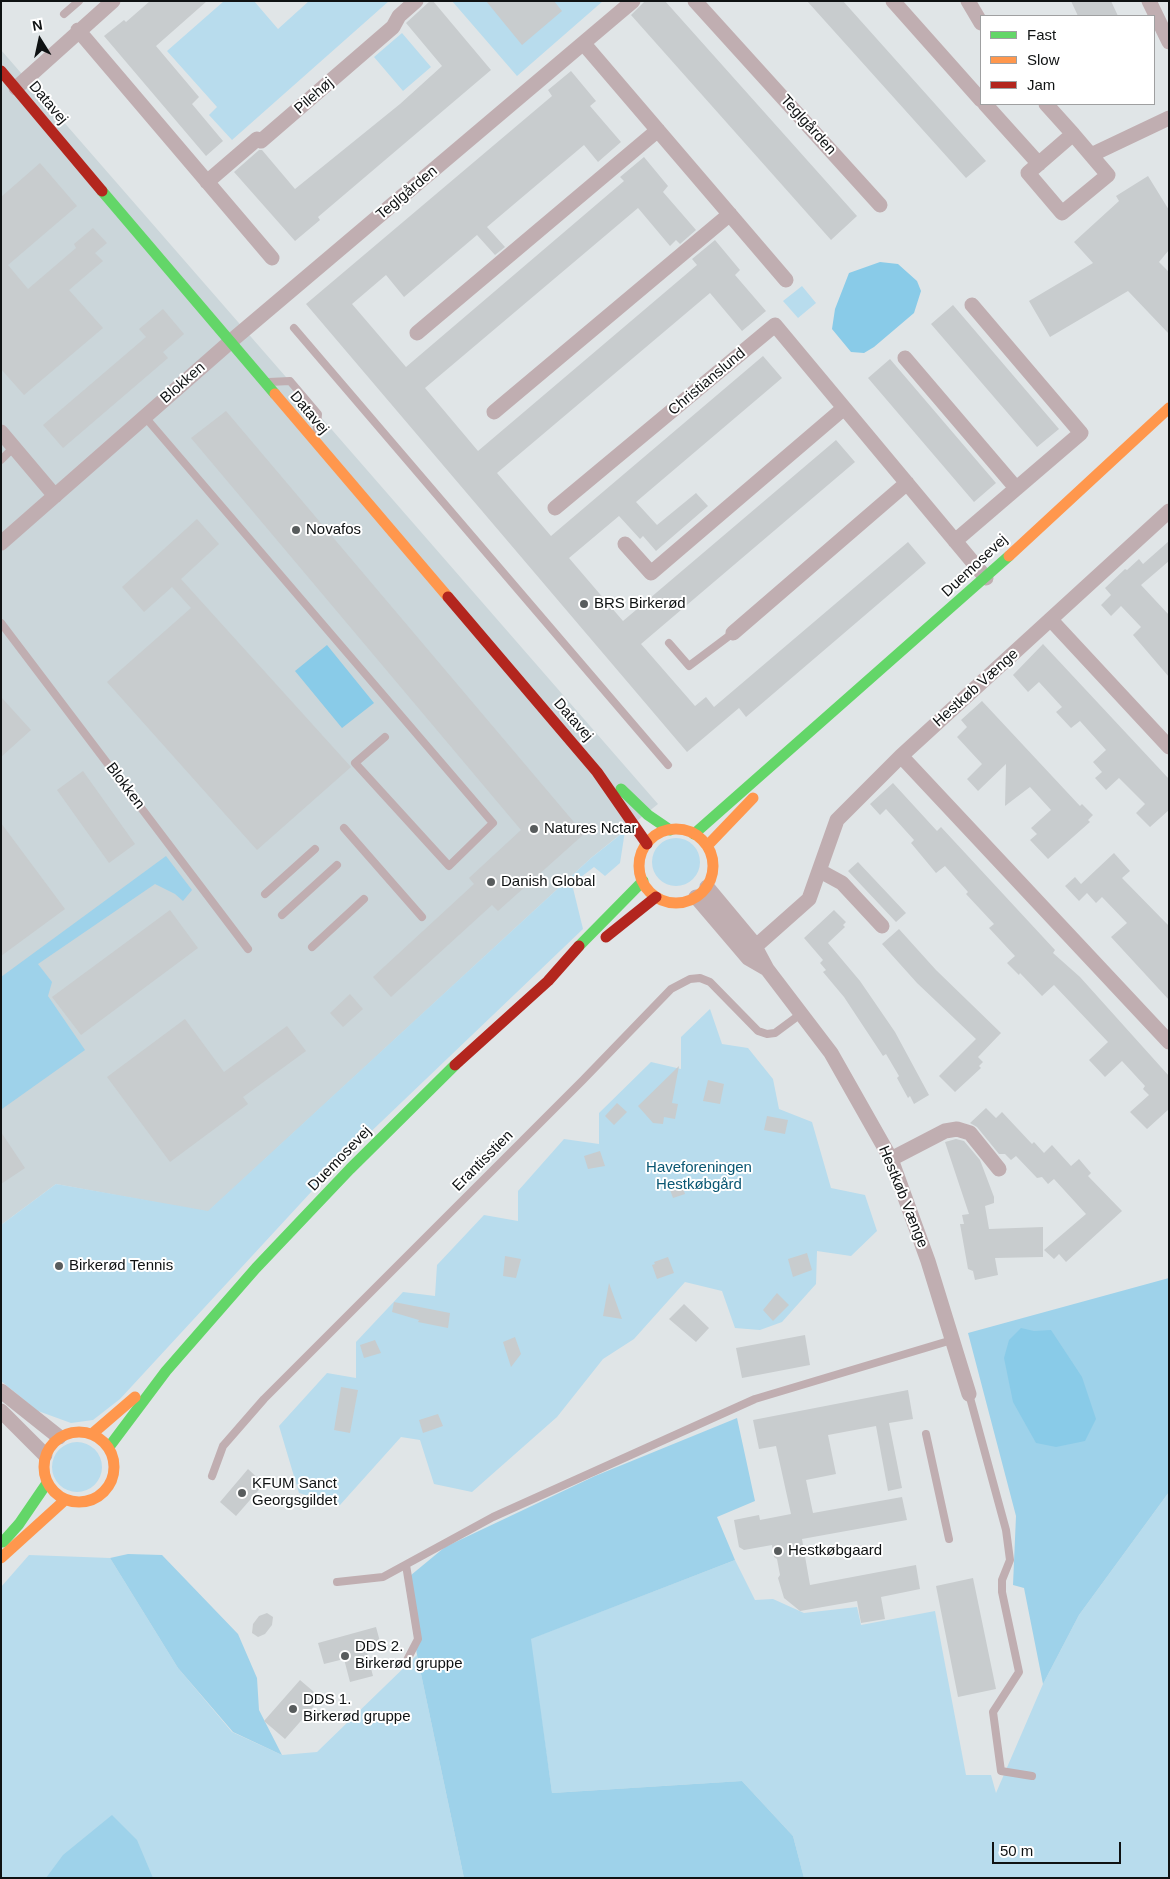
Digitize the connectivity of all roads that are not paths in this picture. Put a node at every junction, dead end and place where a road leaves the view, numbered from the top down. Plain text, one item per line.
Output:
1 (80, 1) edge
2 (113, 1) edge
3 (416, 1) edge
4 (633, 1) edge
5 (696, 1) edge
6 (893, 1) edge
7 (968, 1) edge
8 (1149, 1) edge
9 (64, 14) dead end
10 (980, 22) edge
11 (78, 30) junction
12 (1169, 42) edge
13 (584, 44) junction
14 (1, 71) edge
15 (16, 88) junction
16 (980, 99) edge
17 (986, 105) edge
18 (1047, 105) edge
19 (1169, 118) edge
20 (658, 130) junction
21 (1073, 134) junction
22 (1091, 155) junction
23 (1039, 164) junction
24 (207, 182) junction
25 (880, 205) dead end
26 (730, 214) junction
27 (272, 258) dead end
28 (786, 280) dead end
29 (972, 305) dead end
30 (294, 328) dead end
31 (417, 334) dead end
32 (230, 342) junction
33 (905, 358) dead end
34 (264, 382) junction
35 (844, 408) junction
36 (1169, 408) edge
37 (494, 412) dead end
38 (145, 416) junction
39 (1, 432) edge
40 (316, 444) junction
41 (14, 447) junction
42 (1, 460) edge
43 (907, 482) junction
44 (1016, 488) junction
45 (55, 496) junction
46 (555, 508) dead end
47 (1169, 511) edge
48 (955, 541) junction
49 (1, 543) edge
50 (625, 544) dead end
51 (986, 578) junction
52 (1051, 620) junction
53 (1, 623) edge
54 (734, 633) joint
55 (669, 643) dead end
56 (385, 737) dead end
57 (800, 743) junction
58 (1169, 747) edge
59 (901, 756) junction
60 (668, 766) dead end
61 (597, 772) junction
62 (344, 828) dead end
63 (670, 830) junction
64 (694, 834) junction
65 (647, 844) junction
66 (707, 846) junction
67 (315, 850) dead end
68 (337, 865) dead end
69 (820, 871) junction
70 (643, 881) junction
71 (701, 892) junction
72 (265, 894) dead end
73 (656, 897) junction
74 (364, 899) dead end
75 (282, 915) dead end
76 (422, 917) dead end
77 (882, 926) dead end
78 (756, 946) junction
79 (312, 948) dead end
80 (248, 949) dead end
81 (767, 969) junction
82 (548, 981) junction
83 (802, 1013) junction
84 (1169, 1042) edge
85 (891, 1159) junction
86 (998, 1169) dead end
87 (952, 1340) junction
88 (166, 1371) junction
89 (1, 1392) edge
90 (969, 1394) joint
91 (1, 1411) edge
92 (92, 1434) junction
93 (926, 1434) dead end
94 (59, 1437) junction
95 (109, 1447) junction
96 (45, 1455) junction
97 (212, 1476) dead end
98 (47, 1483) junction
99 (64, 1500) junction
100 (949, 1539) dead end
101 (1, 1545) edge
102 (1, 1558) edge
103 (406, 1565) junction
104 (338, 1582) dead end
105 (407, 1660) dead end
106 (1032, 1776) dead end

1 - 9 lane
2 - 11 street
3 - 24 street, Pilehøj
4 - 13 street, Teglgården
5 - 25 street, Teglgården
6 - 16 street
7 - 10 street
8 - 12 street
11 - 15 street
11 - 24 street
13 - 20 street
13 - 32 street, Teglgården
14 - 15 street, Datavej
15 - 32 street, Datavej
17 - 23 street
18 - 21 street
19 - 22 street
20 - 26 street
20 - 31 street
21 - 22 street
21 - 23 street
22 - 23 street
24 - 27 street
26 - 28 street
26 - 37 street
29 - 44 street
30 - 60 lane
32 - 34 street, Datavej
32 - 38 street, Blokken
33 - 44 street
34 - 40 street, Datavej
34 - 40 lane
35 - 43 street, Christianslund
35 - 46 street, Christianslund
35 - 50 street
36 - 51 street, Duemosevej
38 - 45 street, Blokken
38 - 56 lane
39 - 41 street
40 - 61 street, Datavej
41 - 42 lane
41 - 45 street
43 - 48 street, Christianslund
43 - 54 street
44 - 48 street
45 - 49 street, Blokken
47 - 52 street, Hestkøb Vænge
48 - 51 street, Christianslund
51 - 57 street, Duemosevej
52 - 58 street
52 - 59 street, Hestkøb Vænge
53 - 80 lane, Blokken
54 - 55 lane
57 - 64 street, Duemosevej
57 - 66 street, Duemosevej
59 - 69 street, Hestkøb Vænge
59 - 84 street
61 - 63 street, Datavej
61 - 65 street, Datavej
62 - 76 lane
63 - 64 street
63 - 65 street
64 - 66 street
65 - 70 street
66 - 71 street
67 - 72 lane
68 - 75 lane
69 - 77 street
69 - 78 street, Hestkøb Vænge
70 - 73 street
70 - 82 street, Duemosevej
71 - 73 street
71 - 78 street, Hestkøb Vænge
71 - 81 street, Hestkøb Vænge
73 - 82 street, Duemosevej
74 - 79 lane
78 - 81 street, Hestkøb Vænge
81 - 83 street, Hestkøb Vænge
82 - 88 street, Duemosevej
83 - 85 street, Hestkøb Vænge
83 - 97 lane, Erantisstien
85 - 86 street
85 - 87 street, Hestkøb Vænge
87 - 90 street, Hestkøb Vænge
87 - 103 lane
88 - 92 street, Duemosevej
88 - 95 street, Duemosevej
89 - 94 street
90 - 106 lane
91 - 96 street
92 - 94 street
92 - 95 street
93 - 100 lane
94 - 96 street
95 - 99 street
96 - 98 street
98 - 99 street
98 - 101 street
99 - 102 street
103 - 104 lane
103 - 105 lane

